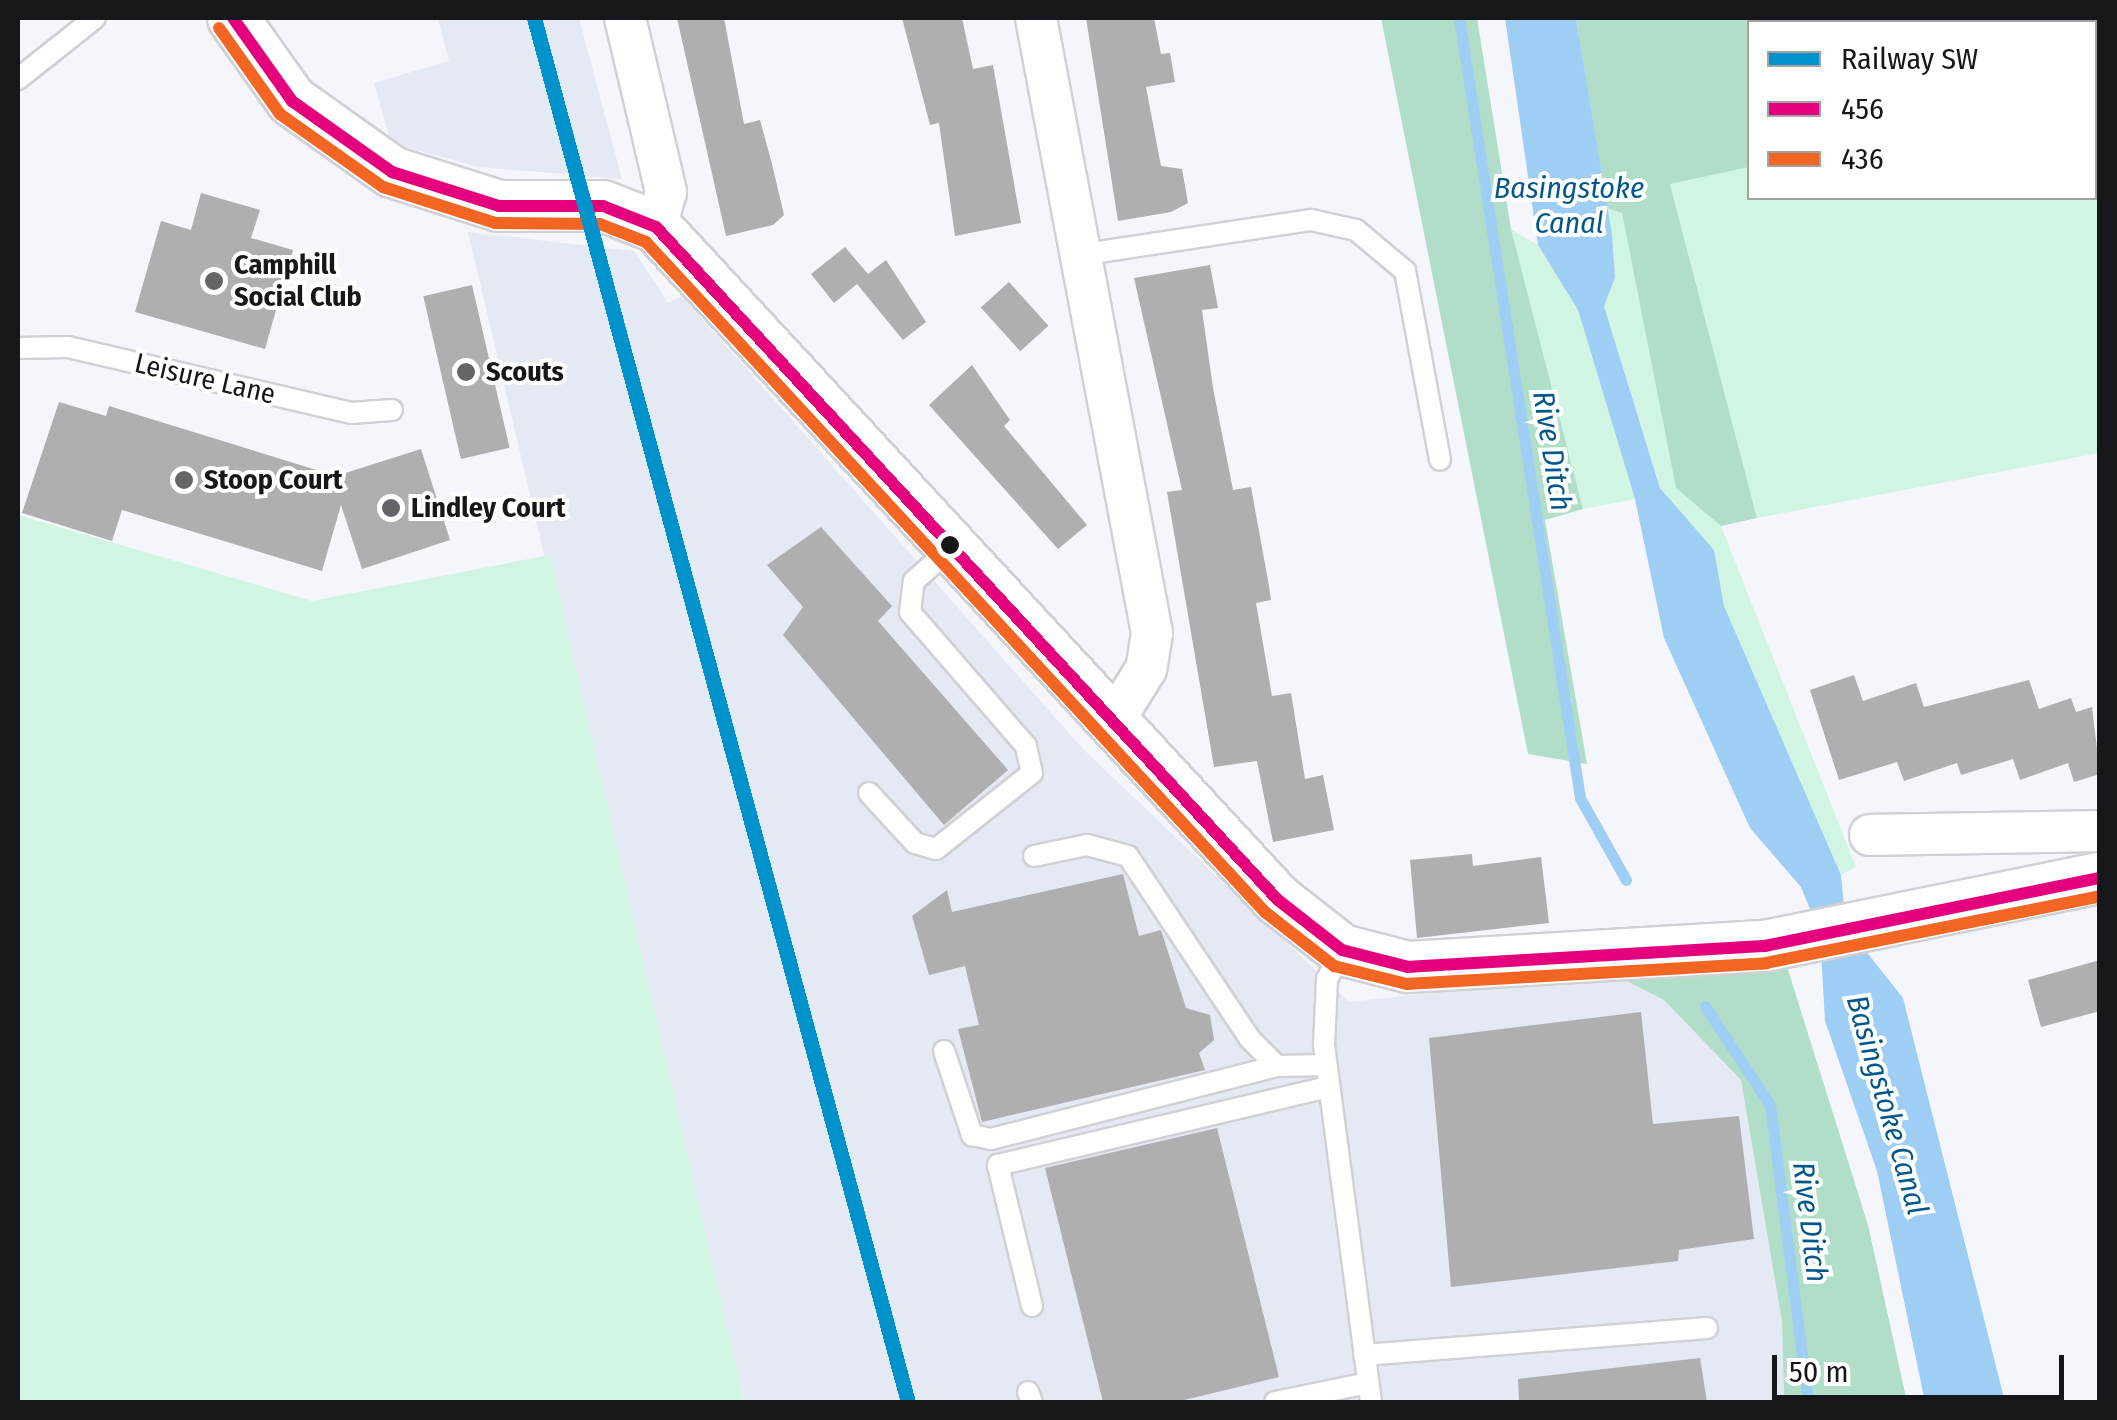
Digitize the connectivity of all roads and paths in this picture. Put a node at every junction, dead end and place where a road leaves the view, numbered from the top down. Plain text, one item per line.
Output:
1 (95, 18) edge
2 (232, 18) edge
3 (625, 18) edge
4 (1036, 18) edge
5 (18, 79) edge
6 (656, 227) junction
7 (1079, 255) junction
8 (18, 348) edge
9 (392, 410) dead end
10 (1440, 460) dead end
11 (952, 546) junction
12 (1113, 722) junction
13 (869, 793) dead end
14 (2100, 832) edge
15 (1870, 836) dead end
16 (1034, 856) dead end
17 (2100, 878) edge
18 (1342, 950) junction
19 (944, 1051) dead end
20 (1276, 1066) junction
21 (1326, 1066) junction
22 (1329, 1087) junction
23 (1032, 1306) dead end
24 (1708, 1328) dead end
25 (1364, 1355) junction
26 (1369, 1393) edge
27 (1275, 1402) edge

1 - 5 lane
2 - 6 street
3 - 6 street
4 - 7 street
6 - 11 street
7 - 10 lane
7 - 12 street
8 - 9 lane, Leisure Lane
11 - 12 street
11 - 13 lane
12 - 18 street
14 - 15 street
16 - 20 lane
17 - 18 street
18 - 21 lane
19 - 20 lane
20 - 21 lane
21 - 22 lane
22 - 23 lane
22 - 25 lane
24 - 25 lane
25 - 26 lane
26 - 27 lane

